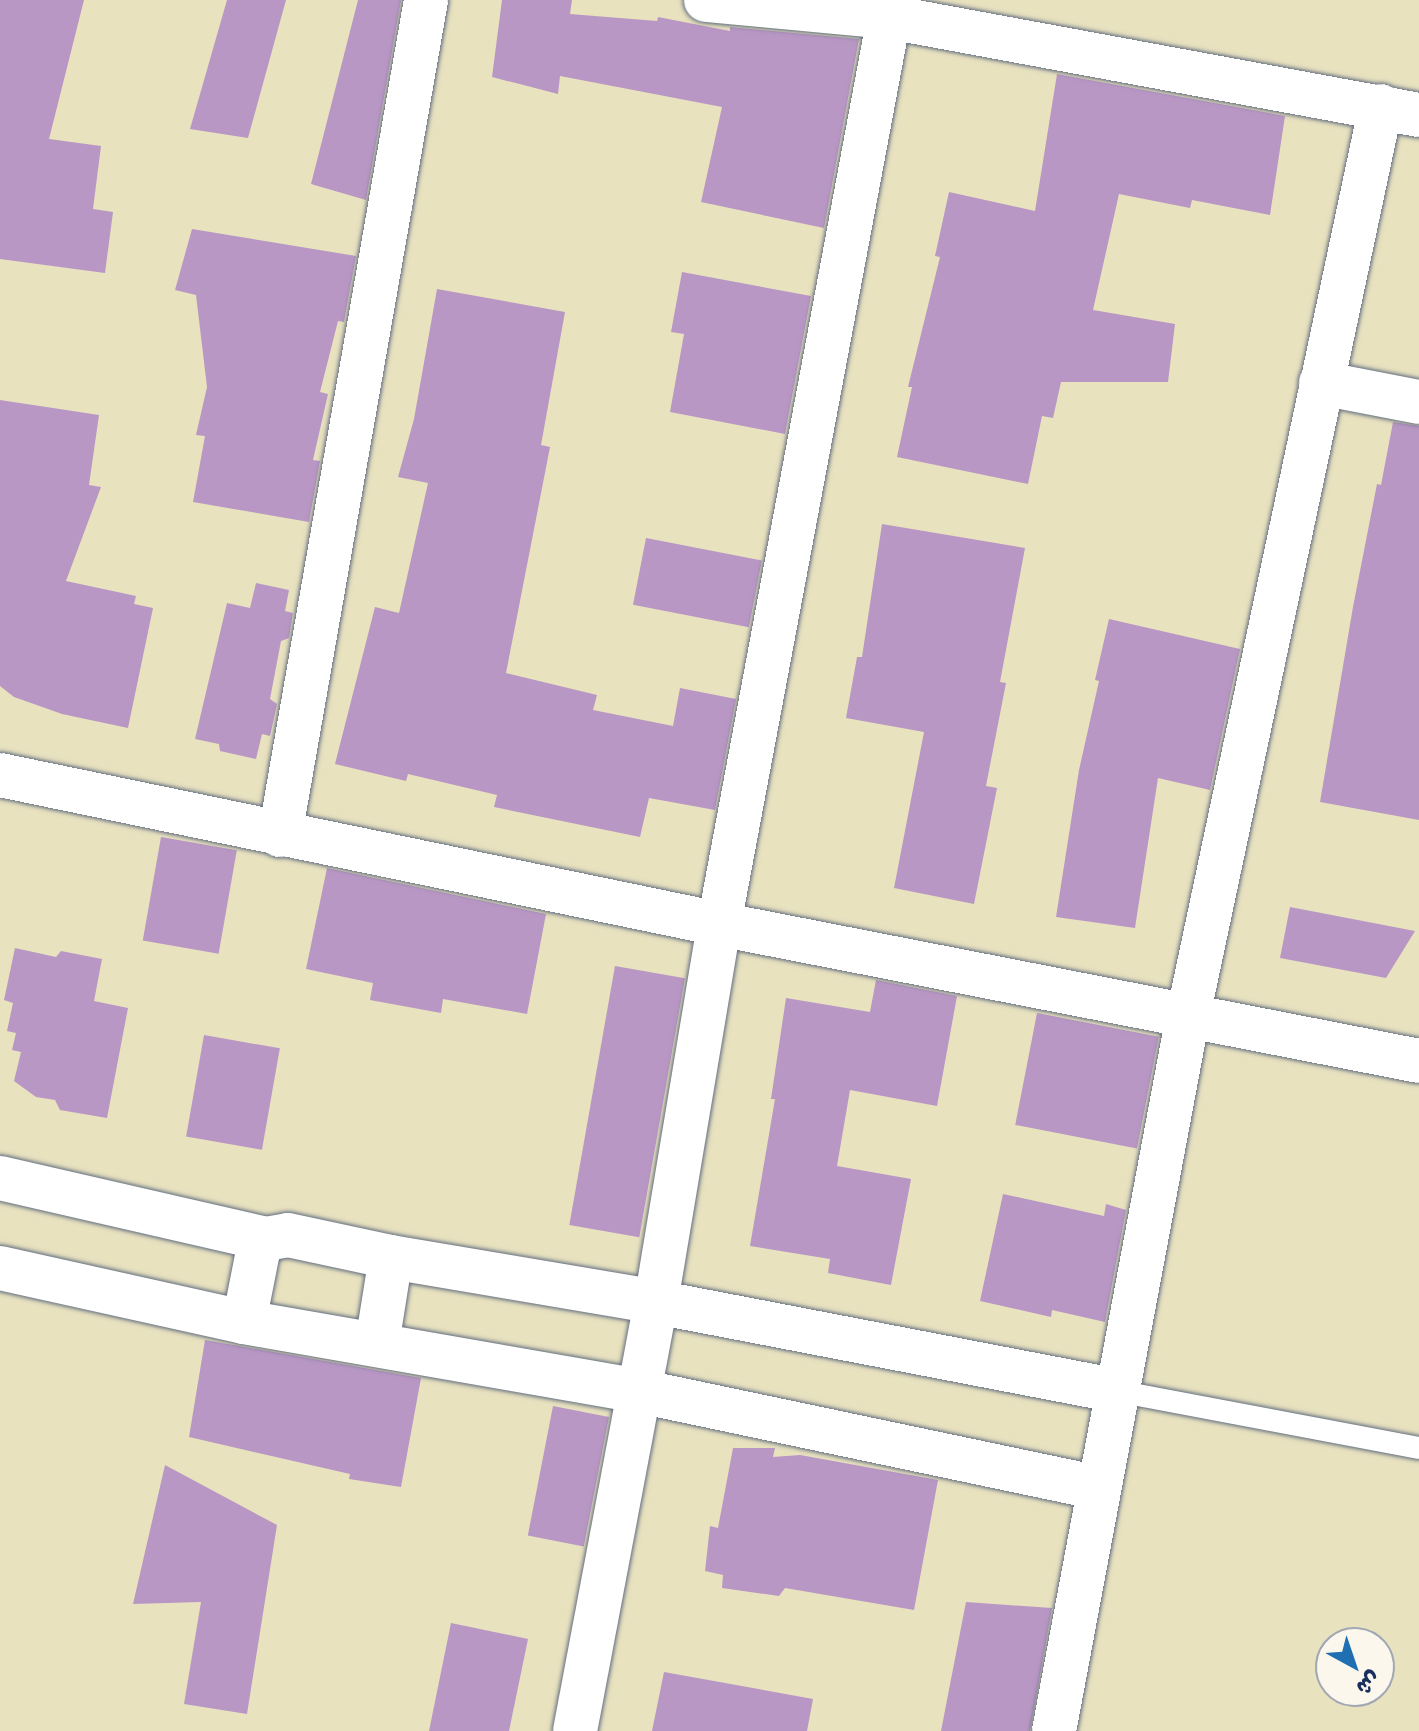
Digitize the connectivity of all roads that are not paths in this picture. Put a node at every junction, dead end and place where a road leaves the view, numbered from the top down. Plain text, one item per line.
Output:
1 (426, 0) edge
2 (706, 0) edge
3 (889, 17) junction
4 (1400, 111) edge
5 (1321, 383) junction
6 (1419, 402) edge
7 (0, 775) edge
8 (280, 835) junction
9 (719, 924) junction
10 (1188, 1016) junction
11 (1419, 1061) edge
12 (0, 1178) edge
13 (266, 1239) junction
14 (391, 1257) junction
15 (0, 1268) edge
16 (656, 1302) junction
17 (244, 1322) junction
18 (377, 1344) junction
19 (639, 1391) junction
20 (1117, 1391) junction
21 (1419, 1448) edge
22 (1098, 1488) junction
23 (575, 1731) edge
24 (1054, 1731) edge

1 - 8 street
2 - 3 street
3 - 4 street
3 - 9 street
4 - 5 street
5 - 6 street
5 - 10 street
7 - 8 street
8 - 9 street
9 - 10 street
9 - 16 street
10 - 11 street
10 - 20 street
12 - 13 street
13 - 14 street
13 - 17 street
14 - 16 street
14 - 18 street
15 - 17 street
16 - 19 street
16 - 20 street
17 - 18 street
18 - 19 street
19 - 22 street
19 - 23 street
20 - 21 lane
20 - 22 street
22 - 24 street

